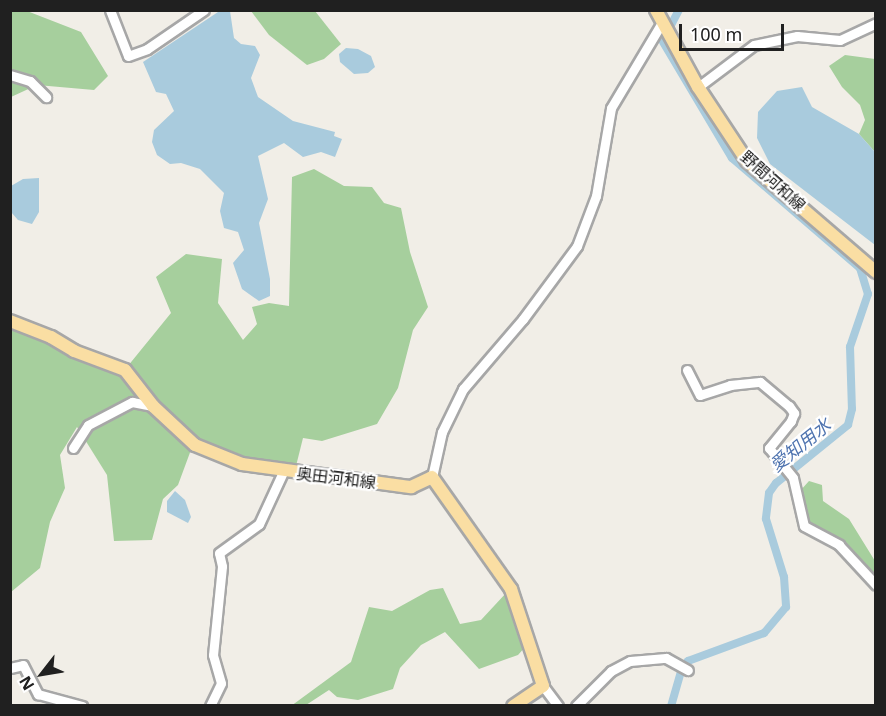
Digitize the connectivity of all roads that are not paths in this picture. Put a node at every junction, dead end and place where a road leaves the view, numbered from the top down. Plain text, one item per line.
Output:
1 (110, 10) edge
2 (204, 10) edge
3 (656, 10) edge
4 (876, 23) edge
5 (661, 24) junction
6 (10, 75) edge
7 (698, 87) junction
8 (46, 97) dead end
9 (876, 272) edge
10 (10, 321) edge
11 (687, 370) dead end
12 (153, 405) junction
13 (73, 448) dead end
14 (283, 472) junction
15 (432, 477) junction
16 (876, 585) edge
17 (10, 668) edge
18 (688, 670) dead end
19 (543, 686) junction
20 (82, 705) edge
21 (210, 705) edge
22 (513, 705) edge
23 (558, 705) edge
24 (576, 705) edge

1 - 2 street
3 - 5 main road, 野間河和線
4 - 7 street
5 - 7 main road, 野間河和線
5 - 15 street
6 - 8 street
7 - 9 main road, 野間河和線
10 - 12 main road, 奥田河和線
11 - 16 street
12 - 13 street
12 - 14 main road, 奥田河和線
14 - 15 main road, 奥田河和線
14 - 21 street
15 - 19 main road
17 - 20 street
18 - 24 street
19 - 22 main road
19 - 23 street

